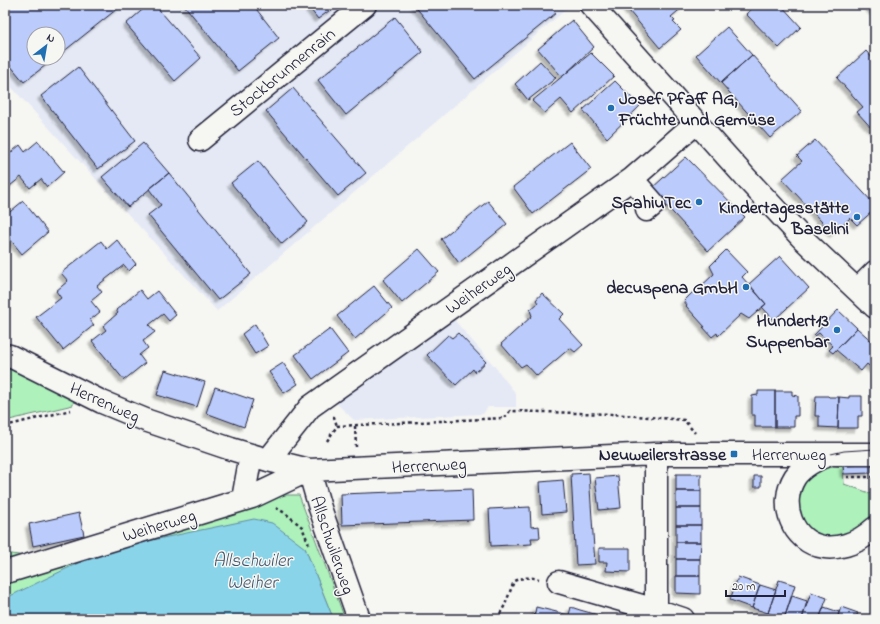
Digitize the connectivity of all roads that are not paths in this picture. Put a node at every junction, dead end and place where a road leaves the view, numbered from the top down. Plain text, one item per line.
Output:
1 (365, 5) edge
2 (591, 5) edge
3 (696, 123) junction
4 (200, 140) dead end
5 (632, 180) junction
6 (647, 210) dead end
7 (875, 272) edge
8 (857, 290) junction
9 (875, 307) edge
10 (5, 355) edge
11 (656, 454) junction
12 (831, 454) junction
13 (875, 454) edge
14 (259, 457) junction
15 (309, 470) junction
16 (248, 498) junction
17 (875, 528) edge
18 (8, 570) edge
19 (559, 582) road end
20 (656, 610) junction
21 (359, 619) edge
22 (683, 619) edge

1 - 4 street, Stockbrunnenrain
2 - 3 street
3 - 5 street, Weiherweg
3 - 8 street
5 - 6 street
5 - 14 street, Weiherweg
7 - 8 street
8 - 9 street
10 - 14 street, Herrenweg
11 - 12 street, Herrenweg
11 - 15 street, Herrenweg
11 - 20 street
12 - 13 street, Herrenweg
12 - 17 street
14 - 15 street, Herrenweg
14 - 16 street
15 - 16 street, Weiherweg
15 - 21 street, Allschwilerweg
16 - 18 street, Weiherweg
19 - 20 street
20 - 22 street

